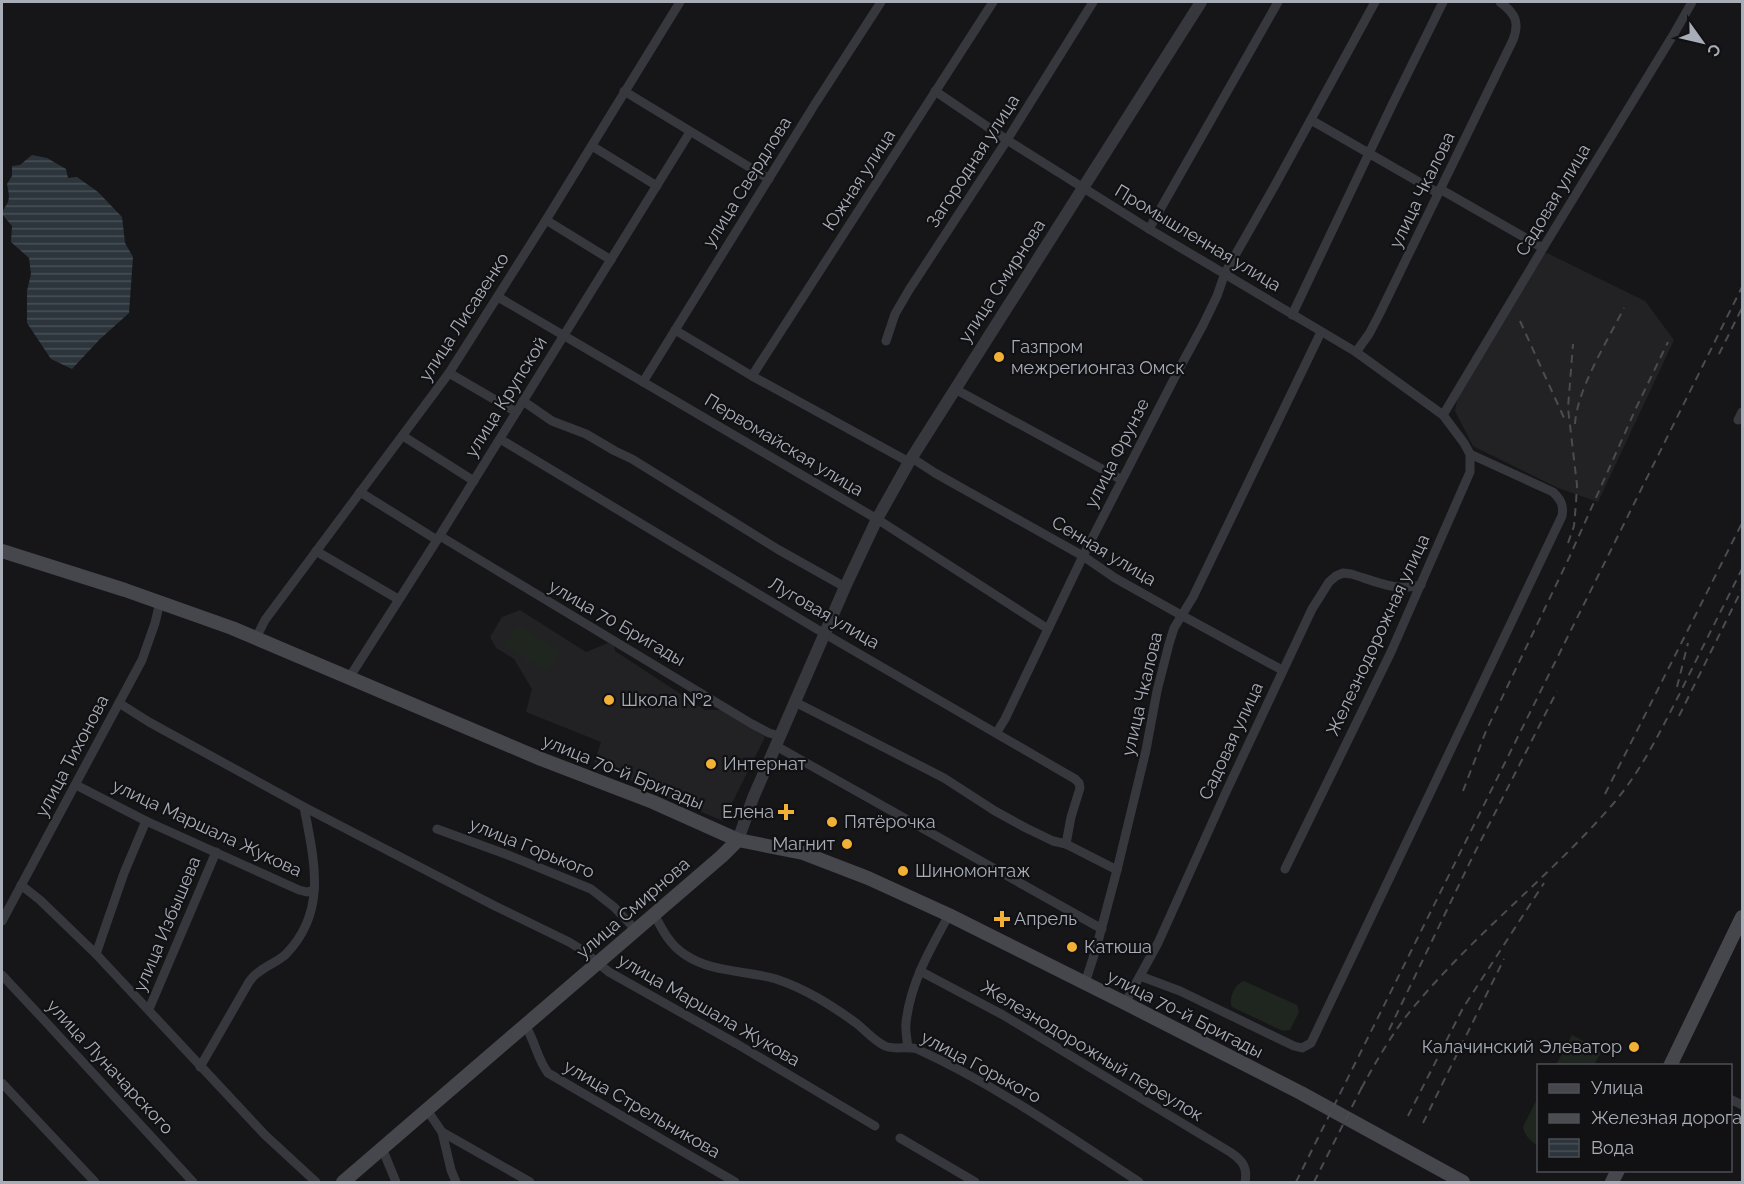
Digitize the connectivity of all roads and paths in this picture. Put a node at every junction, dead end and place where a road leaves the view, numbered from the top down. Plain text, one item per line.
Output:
1 (680, 2) edge
2 (881, 2) edge
3 (993, 2) edge
4 (1093, 2) edge
5 (1201, 2) edge
6 (1278, 2) edge
7 (1375, 2) edge
8 (1443, 2) edge
9 (1500, 2) edge
10 (1692, 2) edge
11 (935, 91) junction
12 (624, 92) junction
13 (1311, 120) junction
14 (690, 132) junction
15 (1007, 140) junction
16 (592, 146) junction
17 (1370, 153) junction
18 (769, 179) junction
19 (657, 186) junction
20 (1084, 187) junction
21 (1439, 191) junction
22 (546, 220) junction
23 (1149, 229) junction
24 (1543, 248) junction
25 (610, 260) junction
26 (1225, 273) junction
27 (498, 297) junction
28 (1292, 315) junction
29 (675, 330) junction
30 (1321, 332) junction
31 (564, 335) junction
32 (886, 341) dead end
33 (1356, 352) junction
34 (449, 373) junction
35 (752, 376) junction
36 (643, 382) junction
37 (955, 388) junction
38 (523, 400) junction
39 (516, 412) junction
40 (1443, 416) junction
41 (403, 436) junction
42 (500, 439) junction
43 (1470, 454) junction
44 (910, 460) junction
45 (1122, 480) junction
46 (474, 481) junction
47 (360, 492) junction
48 (877, 519) junction
49 (438, 538) junction
50 (316, 550) junction
51 (2, 551) edge
52 (1083, 556) junction
53 (1421, 585) junction
54 (845, 586) junction
55 (398, 599) junction
56 (160, 602) junction
57 (1181, 615) junction
58 (1048, 629) junction
59 (825, 634) junction
60 (256, 638) junction
61 (1282, 670) junction
62 (349, 678) junction
63 (795, 702) junction
64 (119, 703) junction
65 (996, 732) junction
66 (778, 741) junction
67 (76, 784) junction
68 (304, 807) junction
69 (146, 821) junction
70 (437, 829) dead end
71 (738, 840) junction
72 (1066, 844) junction
73 (216, 852) junction
74 (1285, 869) dead end
75 (1117, 870) junction
76 (21, 885) junction
77 (314, 890) junction
78 (654, 914) junction
79 (949, 915) junction
80 (2, 921) edge
81 (1741, 925) edge
82 (1101, 929) junction
83 (636, 930) junction
84 (96, 954) junction
85 (597, 963) junction
86 (920, 970) junction
87 (2, 975) edge
88 (1140, 976) junction
89 (1085, 982) junction
90 (1125, 1003) junction
91 (149, 1009) junction
92 (525, 1025) junction
93 (908, 1047) junction
94 (1671, 1064) edge
95 (200, 1067) junction
96 (2, 1083) edge
97 (427, 1110) junction
98 (875, 1126) dead end
99 (442, 1132) junction
100 (900, 1138) dead end
101 (382, 1148) junction
102 (95, 1182) edge
103 (193, 1182) edge
104 (316, 1182) edge
105 (343, 1182) edge
106 (396, 1182) edge
107 (456, 1182) edge
108 (530, 1182) edge
109 (735, 1182) edge
110 (975, 1182) edge
111 (1138, 1182) edge
112 (1245, 1182) edge
113 (1463, 1182) edge

1 - 12 street, улица Лисавенко
2 - 18 street, улица Свердлова
3 - 11 street, Южная улица
4 - 15 street, Загородная улица
5 - 20 street, улица Смирнова
6 - 23 street
7 - 13 street, улица Фрунзе
8 - 17 street
9 - 21 street, улица Чкалова
10 - 24 street, Садовая улица
11 - 15 street, Промышленная улица
11 - 35 street, Южная улица
12 - 14 street
12 - 16 street, улица Лисавенко
13 - 17 street
13 - 26 street, улица Фрунзе
14 - 18 street
14 - 19 street, улица Крупской
15 - 20 street, Промышленная улица
15 - 32 street, Загородная улица
16 - 19 street
16 - 22 street, улица Лисавенко
17 - 21 street
17 - 28 street
18 - 29 street, улица Свердлова
19 - 25 street, улица Крупской
20 - 23 street, Промышленная улица
20 - 37 street, улица Смирнова
21 - 24 street
21 - 33 street, улица Чкалова
22 - 25 street
22 - 27 street, улица Лисавенко
23 - 26 street, Промышленная улица
24 - 40 street, Садовая улица
25 - 31 street, улица Крупской
26 - 28 street, Промышленная улица
26 - 45 street, улица Фрунзе
27 - 31 street, Первомайская улица
27 - 34 street, улица Лисавенко
28 - 30 street, Промышленная улица
29 - 35 street, Сенная улица
29 - 36 street, улица Свердлова
30 - 33 street, Промышленная улица
30 - 57 street, улица Чкалова
31 - 36 street, Первомайская улица
31 - 38 street, улица Крупской
33 - 40 street, Промышленная улица
34 - 39 street
34 - 41 street, улица Лисавенко
35 - 44 street, Сенная улица
36 - 48 street, Первомайская улица
37 - 44 street, улица Смирнова
37 - 45 street
38 - 39 street, улица Крупской
38 - 54 street
39 - 42 street, улица Крупской
40 - 43 street
41 - 46 street
41 - 47 street, улица Лисавенко
42 - 46 street, улица Крупской
42 - 59 street, Луговая улица
43 - 53 street, Железнодорожная улица
43 - 88 street
44 - 48 street, улица Смирнова
44 - 52 street, Сенная улица
45 - 52 street, улица Фрунзе
46 - 49 street, улица Крупской
47 - 49 street, улица 70 Бригады
47 - 50 street, улица Лисавенко
48 - 54 street, улица Смирнова
48 - 58 street, Первомайская улица
49 - 55 street, улица Крупской
49 - 66 street, улица 70 Бригады
50 - 55 street
50 - 60 street, улица Лисавенко
51 - 56 main road, улица 70-й Бригады
52 - 57 street, Сенная улица
52 - 58 street, улица Фрунзе
53 - 61 street, Садовая улица
53 - 74 street, Железнодорожная улица
54 - 59 street, улица Смирнова
55 - 62 street, улица Крупской
56 - 60 main road, улица 70-й Бригады
56 - 64 street, улица Тихонова
57 - 61 street, Сенная улица
57 - 75 street, улица Чкалова
58 - 65 street, улица Фрунзе
59 - 63 street, улица Смирнова
59 - 65 street, Луговая улица
60 - 62 main road, улица 70-й Бригады
61 - 88 street, Садовая улица
62 - 71 main road, улица 70-й Бригады
63 - 66 street, улица Смирнова
63 - 72 street
64 - 67 street, улица Тихонова
64 - 68 street, улица Маршала Жукова
65 - 72 street, Луговая улица
66 - 71 street, улица Смирнова
66 - 82 street, улица 70 Бригады
67 - 69 street, улица Маршала Жукова
67 - 76 street, улица Тихонова
68 - 77 street, улица Маршала Жукова
68 - 85 street, улица Маршала Жукова
69 - 73 street, улица Маршала Жукова
69 - 84 street
70 - 83 street, улица Горького
71 - 78 main road, улица Смирнова
71 - 79 main road, улица 70-й Бригады
72 - 75 street
73 - 77 street, улица Маршала Жукова
73 - 91 street, улица Избышева
75 - 82 street, улица Чкалова
76 - 80 street, улица Тихонова
76 - 84 street, улица Избышева
77 - 95 street
78 - 83 main road, улица Смирнова
78 - 93 street, улица Горького
79 - 86 street
79 - 89 main road, улица 70-й Бригады
81 - 94 main road
82 - 89 street, улица Чкалова
83 - 85 main road, улица Смирнова
84 - 91 street, улица Избышева
85 - 92 main road, улица Смирнова
85 - 98 street, улица Маршала Жукова
86 - 93 street
86 - 112 street, Железнодорожный переулок
87 - 103 street, улица Луначарского
88 - 90 street, Садовая улица
89 - 90 main road, улица 70-й Бригады
90 - 113 main road, улица 70-й Бригады
91 - 95 street, улица Избышева
92 - 97 main road, улица Смирнова
92 - 109 street, улица Стрельникова
93 - 111 street, улица Горького
95 - 104 street, улица Избышева
96 - 102 street
97 - 99 street
97 - 101 main road, улица Смирнова
99 - 107 street
99 - 108 street
100 - 110 street
101 - 105 main road, улица Смирнова
101 - 106 street

